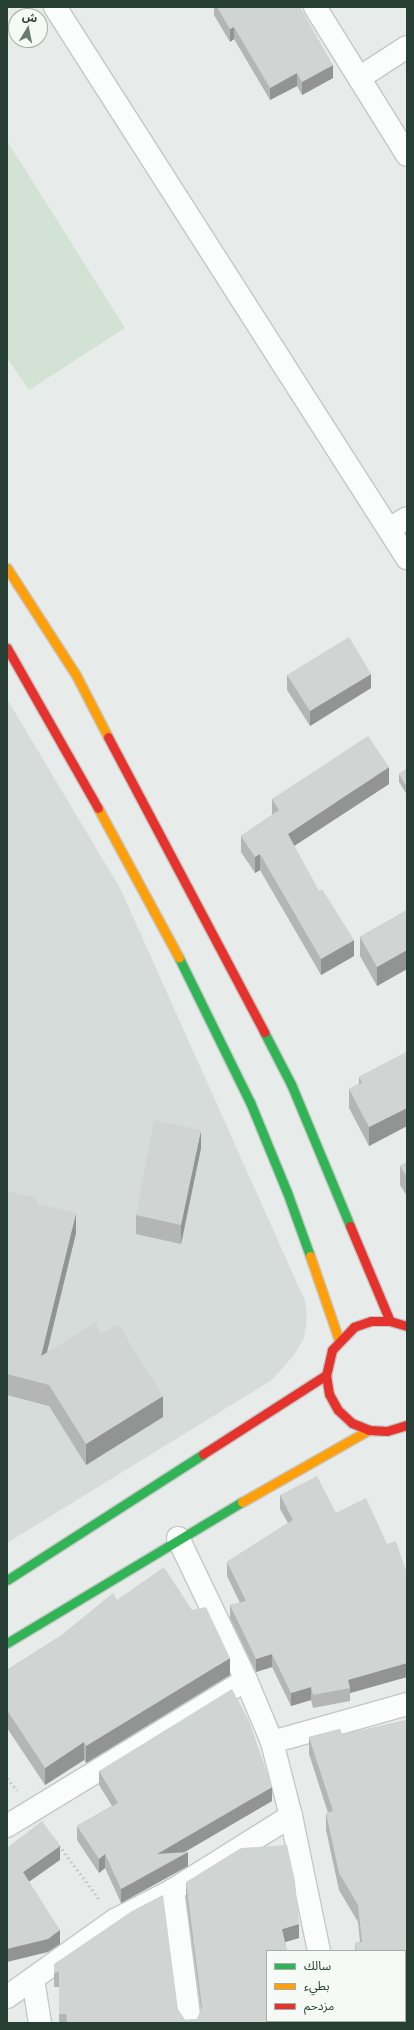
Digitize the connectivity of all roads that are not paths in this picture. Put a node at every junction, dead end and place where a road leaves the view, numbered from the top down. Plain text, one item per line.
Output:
1 (55, 7) edge
2 (316, 7) edge
3 (407, 47) edge
4 (359, 78) junction
5 (407, 155) edge
6 (398, 524) edge
7 (407, 558) edge
8 (7, 568) edge
9 (7, 648) edge
10 (390, 1321) junction
11 (407, 1326) edge
12 (339, 1340) junction
13 (326, 1375) junction
14 (407, 1427) edge
15 (369, 1430) junction
16 (178, 1538) junction
17 (7, 1580) edge
18 (7, 1643) edge
19 (246, 1680) junction
20 (407, 1704) edge
21 (272, 1742) junction
22 (291, 1816) junction
23 (7, 1826) edge
24 (173, 1890) junction
25 (319, 1950) edge
26 (32, 1979) junction
27 (7, 1998) edge
28 (40, 2023) edge
29 (190, 2023) edge

1 - 6 street
2 - 4 street
3 - 4 street
4 - 5 street
6 - 7 street
8 - 10 main road
9 - 12 main road
10 - 11 main road
10 - 12 main road
12 - 13 main road
13 - 15 main road
13 - 17 main road
14 - 15 main road
15 - 16 main road
16 - 18 main road
16 - 19 street
19 - 21 street
19 - 23 street
20 - 21 street
21 - 22 street
22 - 24 street
22 - 25 street
24 - 26 street
24 - 29 street
26 - 27 street
26 - 28 street

